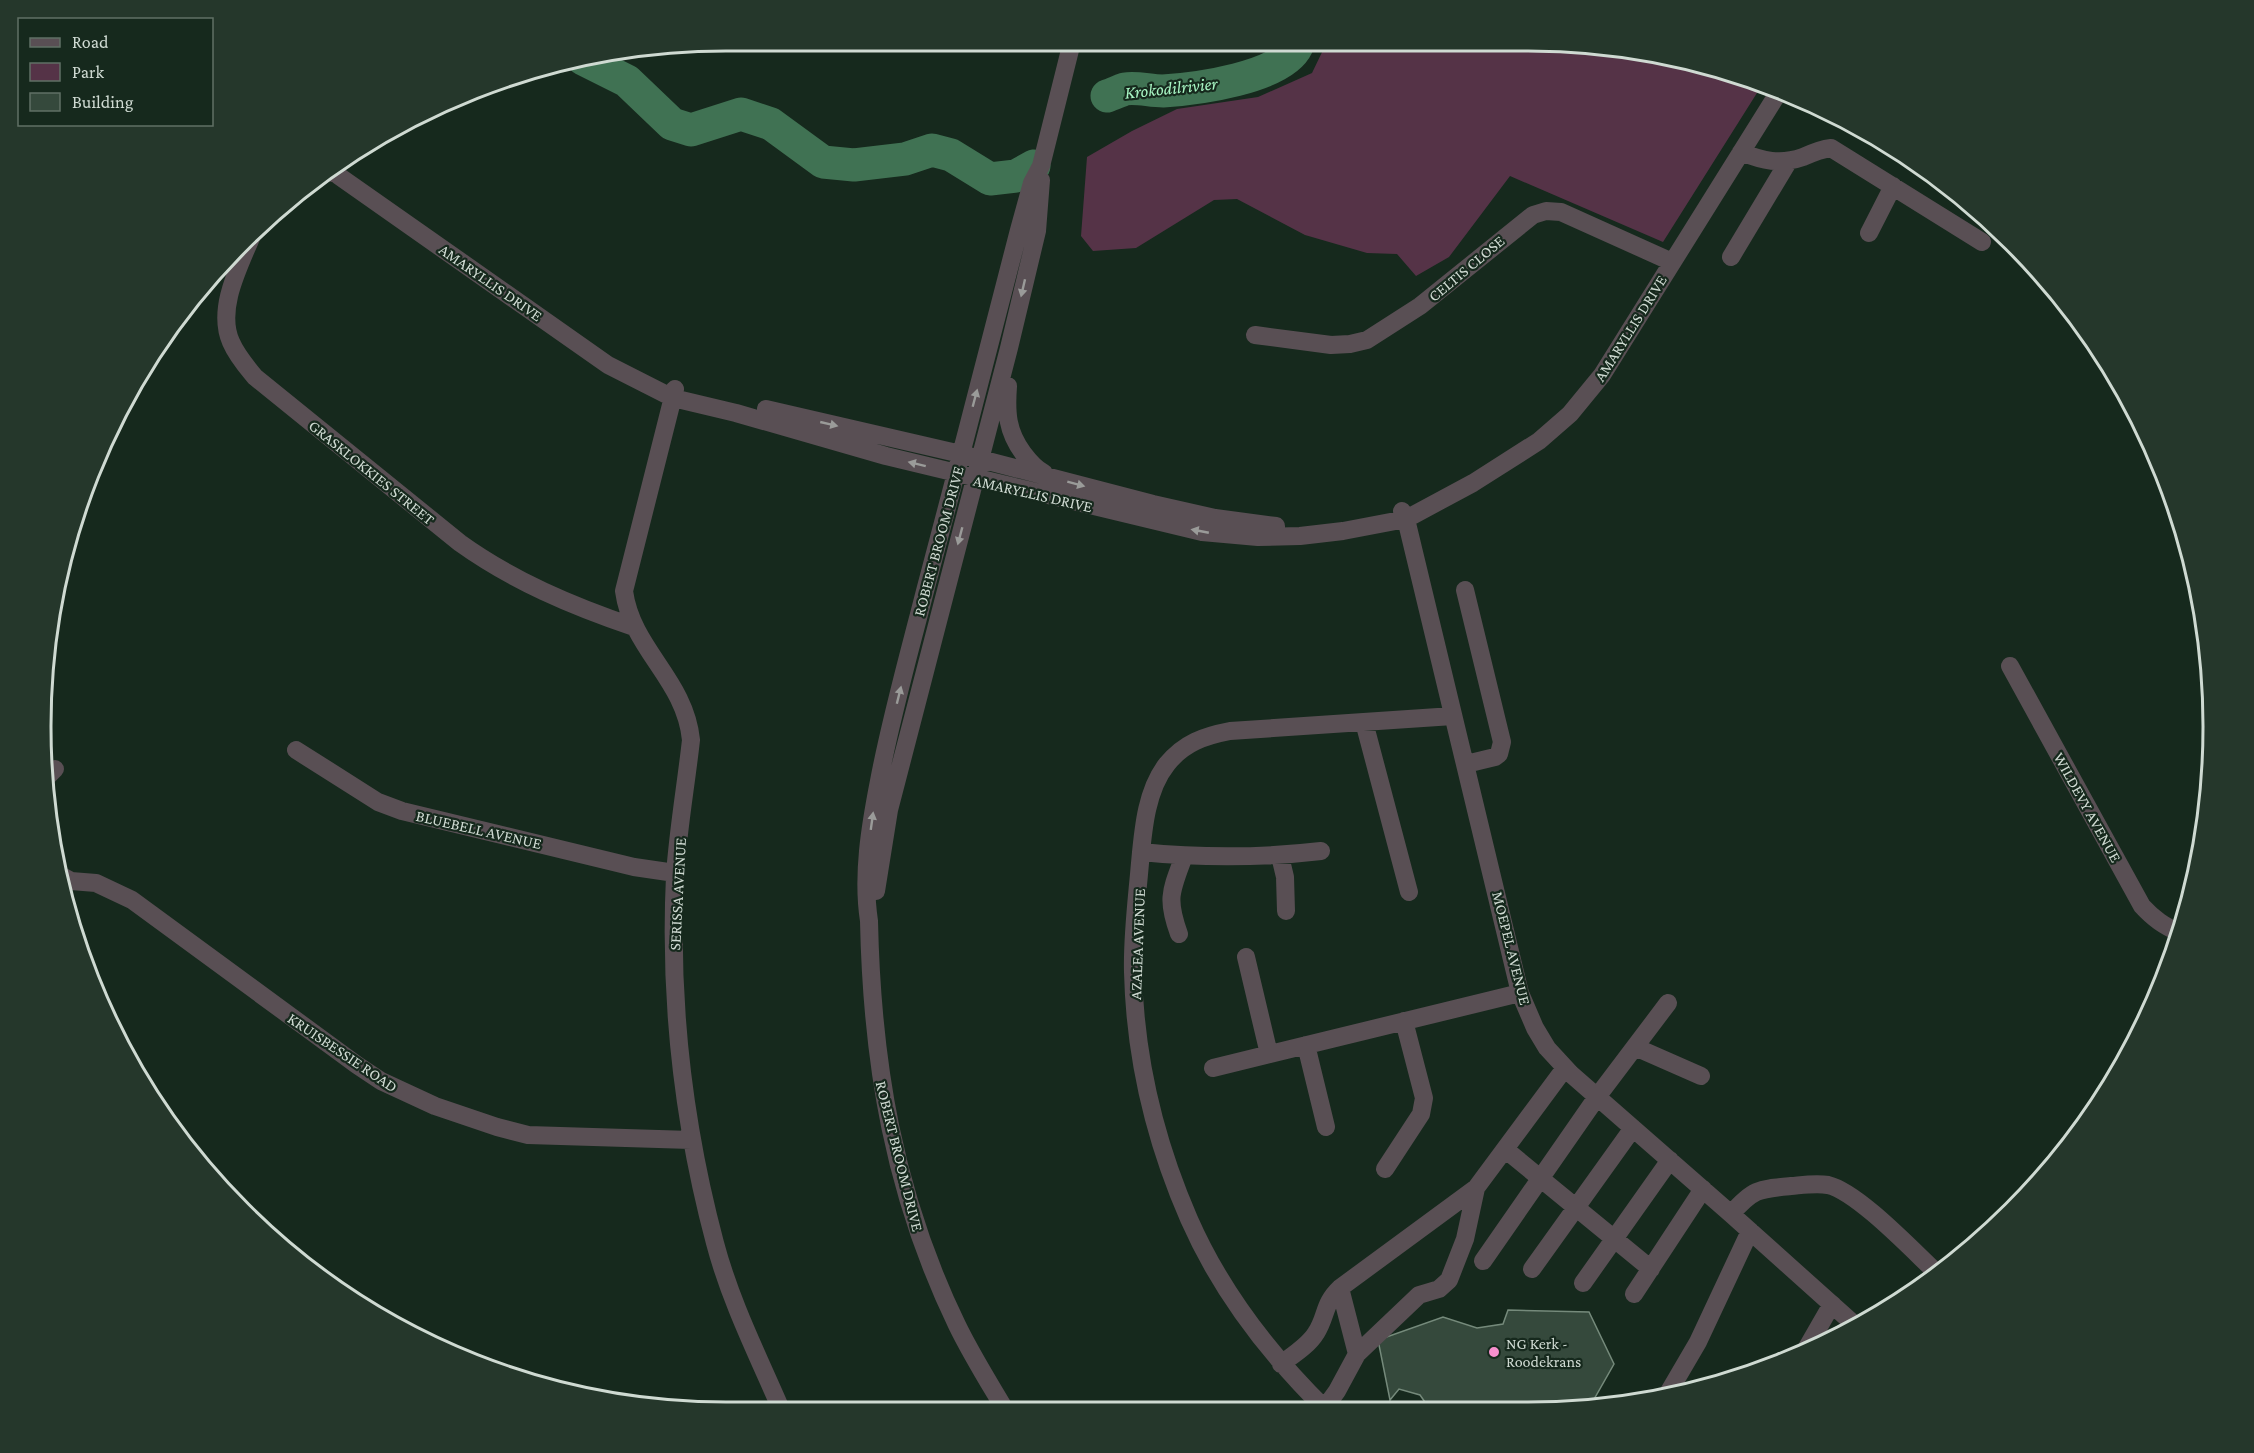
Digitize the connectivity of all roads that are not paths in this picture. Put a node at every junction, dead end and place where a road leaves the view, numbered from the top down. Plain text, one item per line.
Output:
1 (1070, 51) edge
2 (1775, 98) edge
3 (1741, 152) junction
4 (1788, 162) junction
5 (1041, 166) junction
6 (336, 176) edge
7 (1893, 186) junction
8 (1869, 233) dead end
9 (1982, 242) dead end
10 (245, 253) edge
11 (1731, 257) dead end
12 (1672, 262) junction
13 (1255, 335) dead end
14 (1010, 348) junction
15 (674, 393) junction
16 (961, 454) junction
17 (979, 459) junction
18 (956, 474) junction
19 (1052, 478) junction
20 (974, 479) junction
21 (1404, 515) junction
22 (1465, 590) dead end
23 (634, 627) junction
24 (2010, 666) dead end
25 (1453, 716) junction
26 (1364, 722) junction
27 (296, 750) dead end
28 (1466, 764) junction
29 (1321, 850) dead end
30 (1141, 852) junction
31 (1184, 856) junction
32 (1280, 856) junction
33 (675, 873) junction
34 (69, 880) edge
35 (1409, 892) dead end
36 (1286, 911) dead end
37 (869, 921) junction
38 (2172, 929) edge
39 (1179, 934) dead end
40 (1246, 957) dead end
41 (1520, 993) junction
42 (1668, 1004) dead end
43 (1404, 1021) junction
44 (1306, 1045) junction
45 (1635, 1047) junction
46 (1269, 1054) junction
47 (1213, 1068) dead end
48 (1565, 1068) junction
49 (1701, 1076) dead end
50 (1597, 1097) junction
51 (1326, 1127) dead end
52 (1633, 1128) junction
53 (691, 1140) junction
54 (1506, 1150) junction
55 (1670, 1160) junction
56 (1385, 1168) dead end
57 (1540, 1179) junction
58 (1476, 1188) junction
59 (1703, 1189) junction
60 (1576, 1208) junction
61 (1731, 1214) junction
62 (1750, 1231) junction
63 (1614, 1239) junction
64 (1483, 1261) dead end
65 (1931, 1268) edge
66 (1532, 1269) dead end
67 (1651, 1269) junction
68 (1583, 1283) dead end
69 (1340, 1288) junction
70 (1634, 1294) dead end
71 (1832, 1304) junction
72 (1849, 1320) edge
73 (1812, 1339) edge
74 (1357, 1354) junction
75 (1281, 1364) junction
76 (1672, 1386) edge
77 (778, 1402) edge
78 (1000, 1402) edge
79 (1318, 1402) edge
80 (1330, 1402) edge

1 - 5 street, ROBERT BROOM DRIVE
2 - 3 street, AMARYLLIS DRIVE
3 - 4 street
3 - 12 street, AMARYLLIS DRIVE
4 - 7 street
4 - 11 street
5 -> 14 street, ROBERT BROOM DRIVE
16 -> 5 street, ROBERT BROOM DRIVE
6 - 15 street, AMARYLLIS DRIVE
7 - 8 street
7 - 9 street
10 - 23 street, GRASKLOKKIES STREET
12 - 13 street, CELTIS CLOSE
12 - 21 street, AMARYLLIS DRIVE
14 - 17 street, ROBERT BROOM DRIVE
14 - 19 street
15 -> 16 street, AMARYLLIS DRIVE
18 -> 15 street, AMARYLLIS DRIVE
15 - 23 street, SERISSA AVENUE
16 - 17 street, AMARYLLIS DRIVE
16 - 18 street, ROBERT BROOM DRIVE
17 - 19 street, AMARYLLIS DRIVE
17 - 20 street, ROBERT BROOM DRIVE
18 - 20 street, AMARYLLIS DRIVE
37 -> 18 street, ROBERT BROOM DRIVE
19 -> 21 street, AMARYLLIS DRIVE
21 -> 20 street, AMARYLLIS DRIVE
20 -> 37 street, ROBERT BROOM DRIVE
21 - 25 street, MOEPEL AVENUE
22 - 28 street
23 - 33 street, SERISSA AVENUE
24 - 38 street, WILDEVY AVENUE
25 - 26 street, AZALEA AVENUE
25 - 28 street, MOEPEL AVENUE
26 - 30 street, AZALEA AVENUE
26 - 35 street
27 - 33 street, BLUEBELL AVENUE
28 - 41 street, MOEPEL AVENUE
29 - 32 street
30 - 31 street
30 - 75 street, AZALEA AVENUE
31 - 32 street
31 - 39 street
32 - 36 street
33 - 53 street, SERISSA AVENUE
34 - 53 street, KRUISBESSIE ROAD
37 - 78 street, ROBERT BROOM DRIVE
40 - 46 street
41 - 43 street
41 - 48 street, MOEPEL AVENUE
42 - 45 street
43 - 44 street
43 - 56 street
44 - 46 street
44 - 51 street
45 - 49 street
45 - 50 street
46 - 47 street
48 - 50 street, MOEPEL AVENUE
48 - 54 street
50 - 52 street, MOEPEL AVENUE
50 - 57 street
52 - 55 street, MOEPEL AVENUE
52 - 60 street
53 - 77 street, SERISSA AVENUE
54 - 57 street
54 - 58 street
55 - 59 street, MOEPEL AVENUE
55 - 63 street
57 - 60 street
57 - 64 street
58 - 69 street
58 - 74 street
59 - 61 street, MOEPEL AVENUE
59 - 67 street
60 - 63 street
60 - 66 street
61 - 62 street, MOEPEL AVENUE
61 - 65 street
62 - 71 street, MOEPEL AVENUE
62 - 76 street
63 - 67 street
63 - 68 street
67 - 70 street
69 - 74 street
69 - 75 street
71 - 72 street, MOEPEL AVENUE
71 - 73 street
74 - 80 street
75 - 79 street, AZALEA AVENUE

